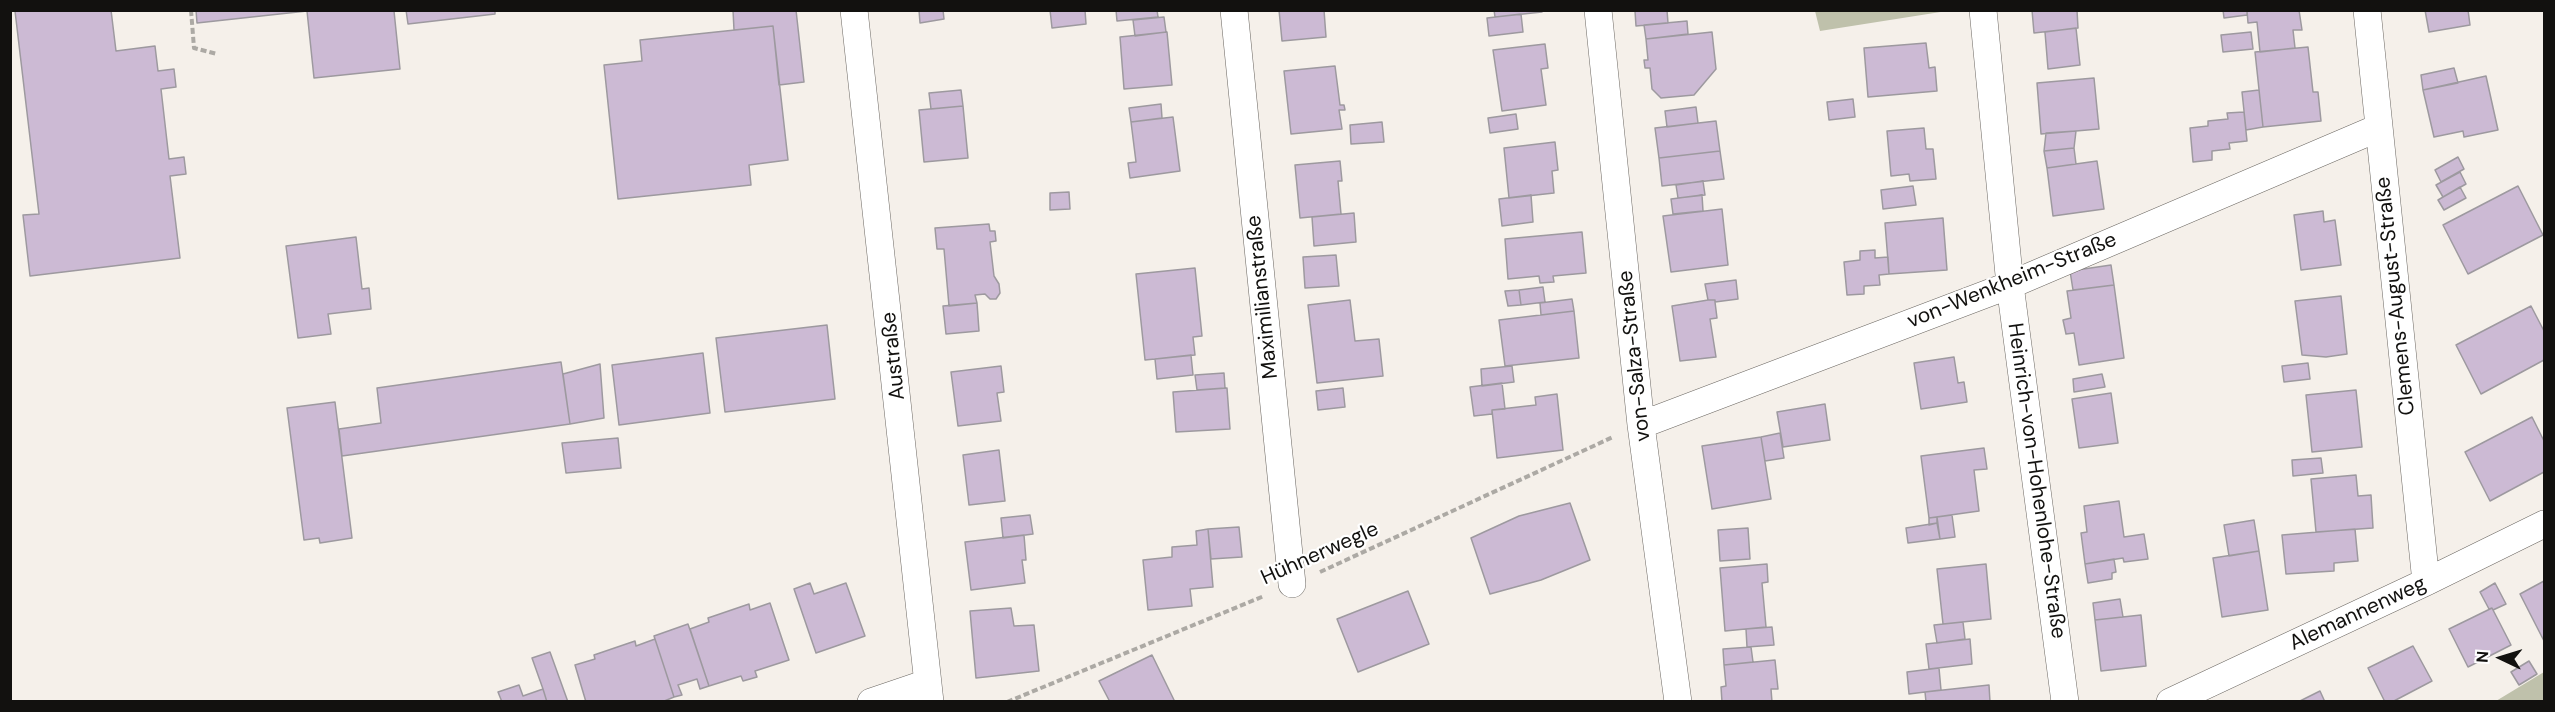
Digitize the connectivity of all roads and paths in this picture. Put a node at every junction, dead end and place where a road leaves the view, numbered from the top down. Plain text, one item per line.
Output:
1 (191, 10) edge
2 (855, 10) edge
3 (1234, 10) edge
4 (1598, 10) edge
5 (1983, 10) edge
6 (2367, 10) edge
7 (217, 54) dead end
8 (2378, 128) junction
9 (2010, 285) junction
10 (1641, 425) junction
11 (2544, 524) edge
12 (2426, 582) junction
13 (1292, 584) junction
14 (929, 692) edge
15 (871, 702) edge
16 (1007, 702) edge
17 (1678, 702) edge
18 (2065, 702) edge
19 (2170, 702) edge

1 - 7 path
2 - 14 street, Austraße
3 - 13 street, Maximilianstraße
4 - 10 street, von-Salza-Straße
5 - 9 street, Heinrich-von-Hohenlohe-Straße
6 - 8 street, Clemens-August-Straße
8 - 9 street, von-Wenkheim-Straße
8 - 12 street, Clemens-August-Straße
9 - 10 street, von-Wenkheim-Straße
9 - 18 street, Heinrich-von-Hohenlohe-Straße
10 - 13 path, Hühnerwegle
10 - 17 street, von-Salza-Straße
11 - 12 street, Alemannenweg
12 - 19 street, Alemannenweg
13 - 16 path, Hühnerwegle
14 - 15 street

